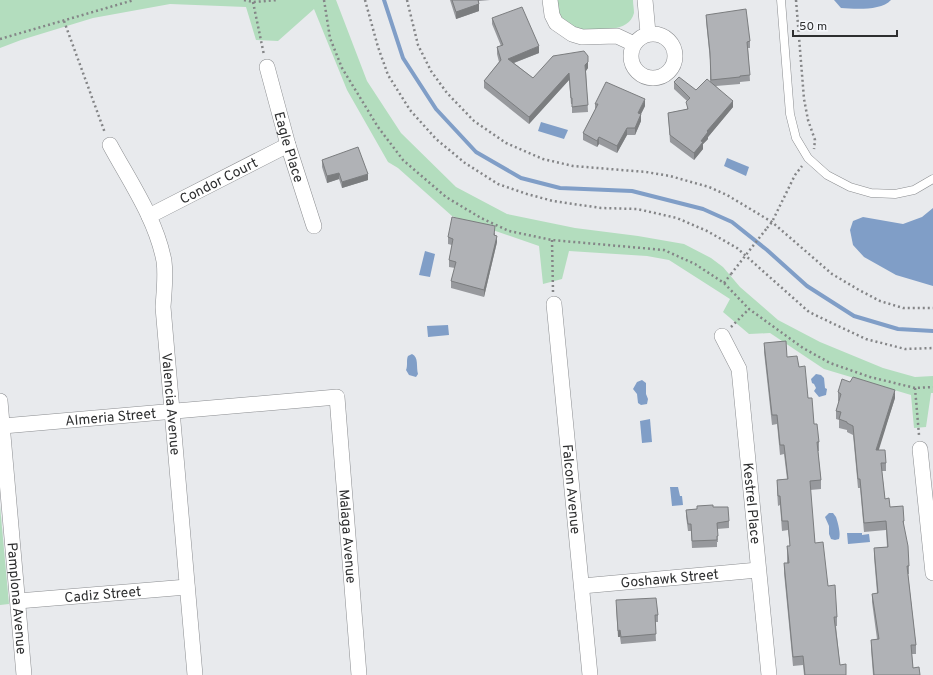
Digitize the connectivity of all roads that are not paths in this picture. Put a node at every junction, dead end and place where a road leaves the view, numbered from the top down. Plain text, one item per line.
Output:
1 (550, 0) edge
2 (645, 0) edge
3 (781, 0) edge
4 (648, 34) junction
5 (634, 44) junction
6 (267, 67) road end
7 (110, 144) road end
8 (288, 145) junction
9 (933, 179) edge
10 (149, 216) junction
11 (314, 226) dead end
12 (554, 304) road end
13 (722, 336) road end
14 (337, 397) joint
15 (0, 401) edge
16 (172, 411) junction
17 (3, 426) junction
18 (920, 449) road end
19 (758, 570) junction
20 (933, 573) edge
21 (582, 586) junction
22 (187, 587) junction
23 (18, 601) junction
24 (24, 675) edge
25 (195, 675) edge
26 (359, 675) edge
27 (590, 675) edge
28 (769, 675) edge

1 - 5 street
2 - 4 street
3 - 9 lane
4 - 5 street
4 - 5 street
6 - 8 street, Eagle Place
7 - 10 street, Valencia Avenue
8 - 10 street, Condor Court
8 - 11 street, Eagle Place
10 - 16 street, Valencia Avenue
12 - 21 street, Falcon Avenue
13 - 19 street, Kestrel Place
14 - 16 street, Almeria Street
14 - 26 street, Malaga Avenue
15 - 17 street, Pamplona Avenue
16 - 17 street, Almeria Street
16 - 22 street, Valencia Avenue
17 - 23 street, Pamplona Avenue
18 - 20 street
19 - 21 street, Goshawk Street
19 - 28 street, Kestrel Place
21 - 27 street, Falcon Avenue
22 - 23 street, Cadiz Street
22 - 25 street, Valencia Avenue
23 - 24 street, Pamplona Avenue

